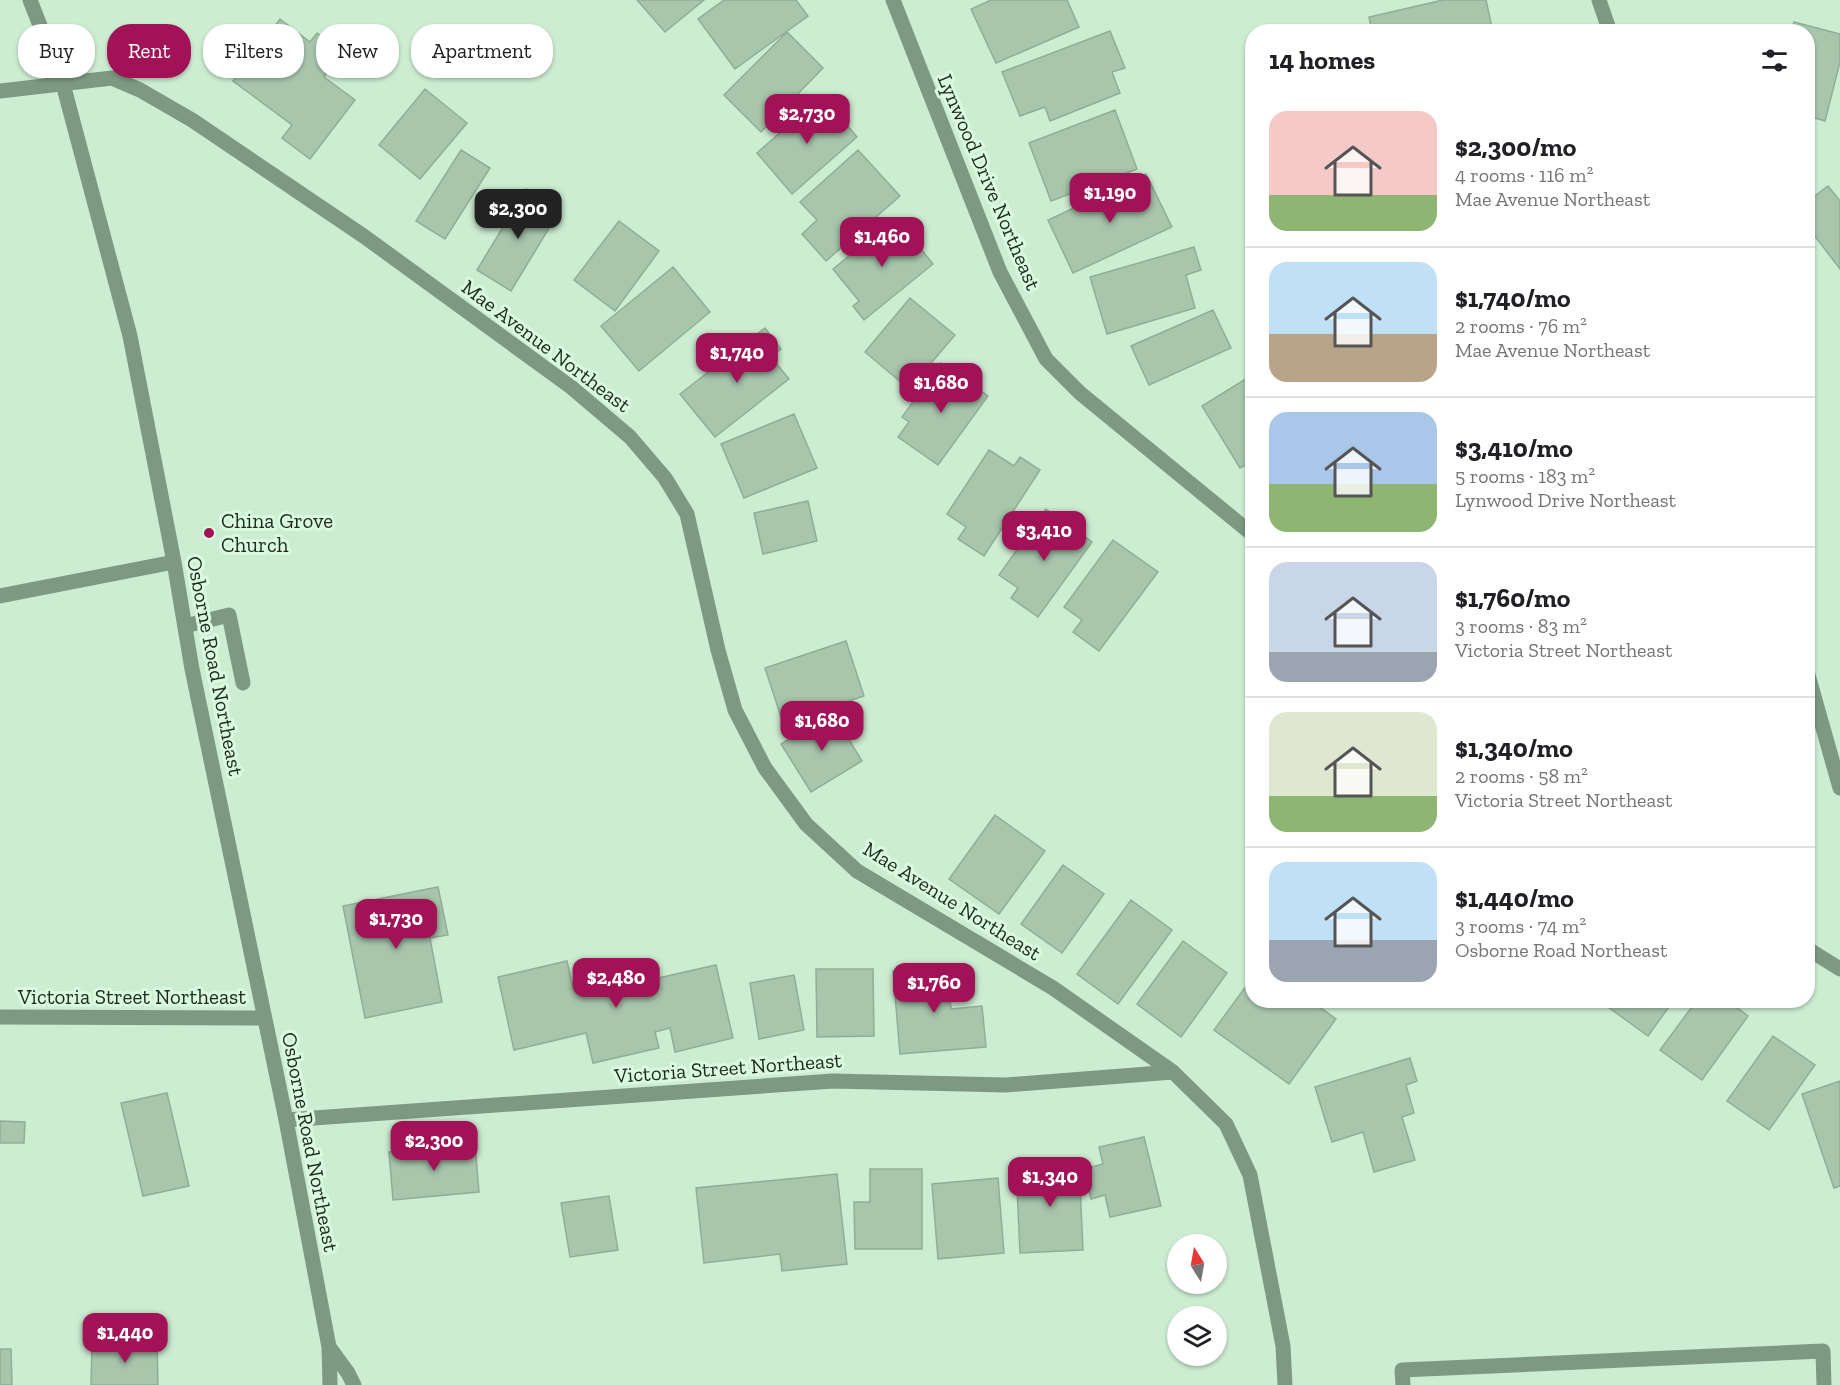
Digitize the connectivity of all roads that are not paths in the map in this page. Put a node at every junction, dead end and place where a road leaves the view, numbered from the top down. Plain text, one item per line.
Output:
1 (30, 0) edge
2 (893, 0) edge
3 (1599, 0) edge
4 (1607, 24) edge
5 (63, 84) junction
6 (0, 91) edge
7 (1245, 528) edge
8 (174, 562) junction
9 (0, 596) edge
10 (185, 626) junction
11 (243, 683) dead end
12 (1815, 700) edge
13 (1840, 788) edge
14 (1815, 953) edge
15 (1840, 969) edge
16 (0, 1017) edge
17 (264, 1018) junction
18 (1173, 1072) junction
19 (286, 1120) junction
20 (329, 1347) junction
21 (330, 1385) edge
22 (354, 1385) edge
23 (1285, 1385) edge
24 (1403, 1385) edge
25 (1824, 1385) edge

1 - 5 street, Osborne Road Northeast
2 - 7 street, Lynwood Drive Northeast
3 - 4 street
5 - 6 street, Mae Avenue Northeast
5 - 8 street, Osborne Road Northeast
5 - 18 street, Mae Avenue Northeast
8 - 9 street
8 - 10 street, Osborne Road Northeast
10 - 11 street
10 - 17 street, Osborne Road Northeast
12 - 13 street
14 - 15 street
16 - 17 street, Victoria Street Northeast
17 - 19 street, Osborne Road Northeast
18 - 19 street, Victoria Street Northeast
18 - 23 street, Mae Avenue Northeast
19 - 20 street, Osborne Road Northeast
20 - 21 street, Osborne Road Northeast
20 - 22 street, Osborne Road Northeast
24 - 25 street

